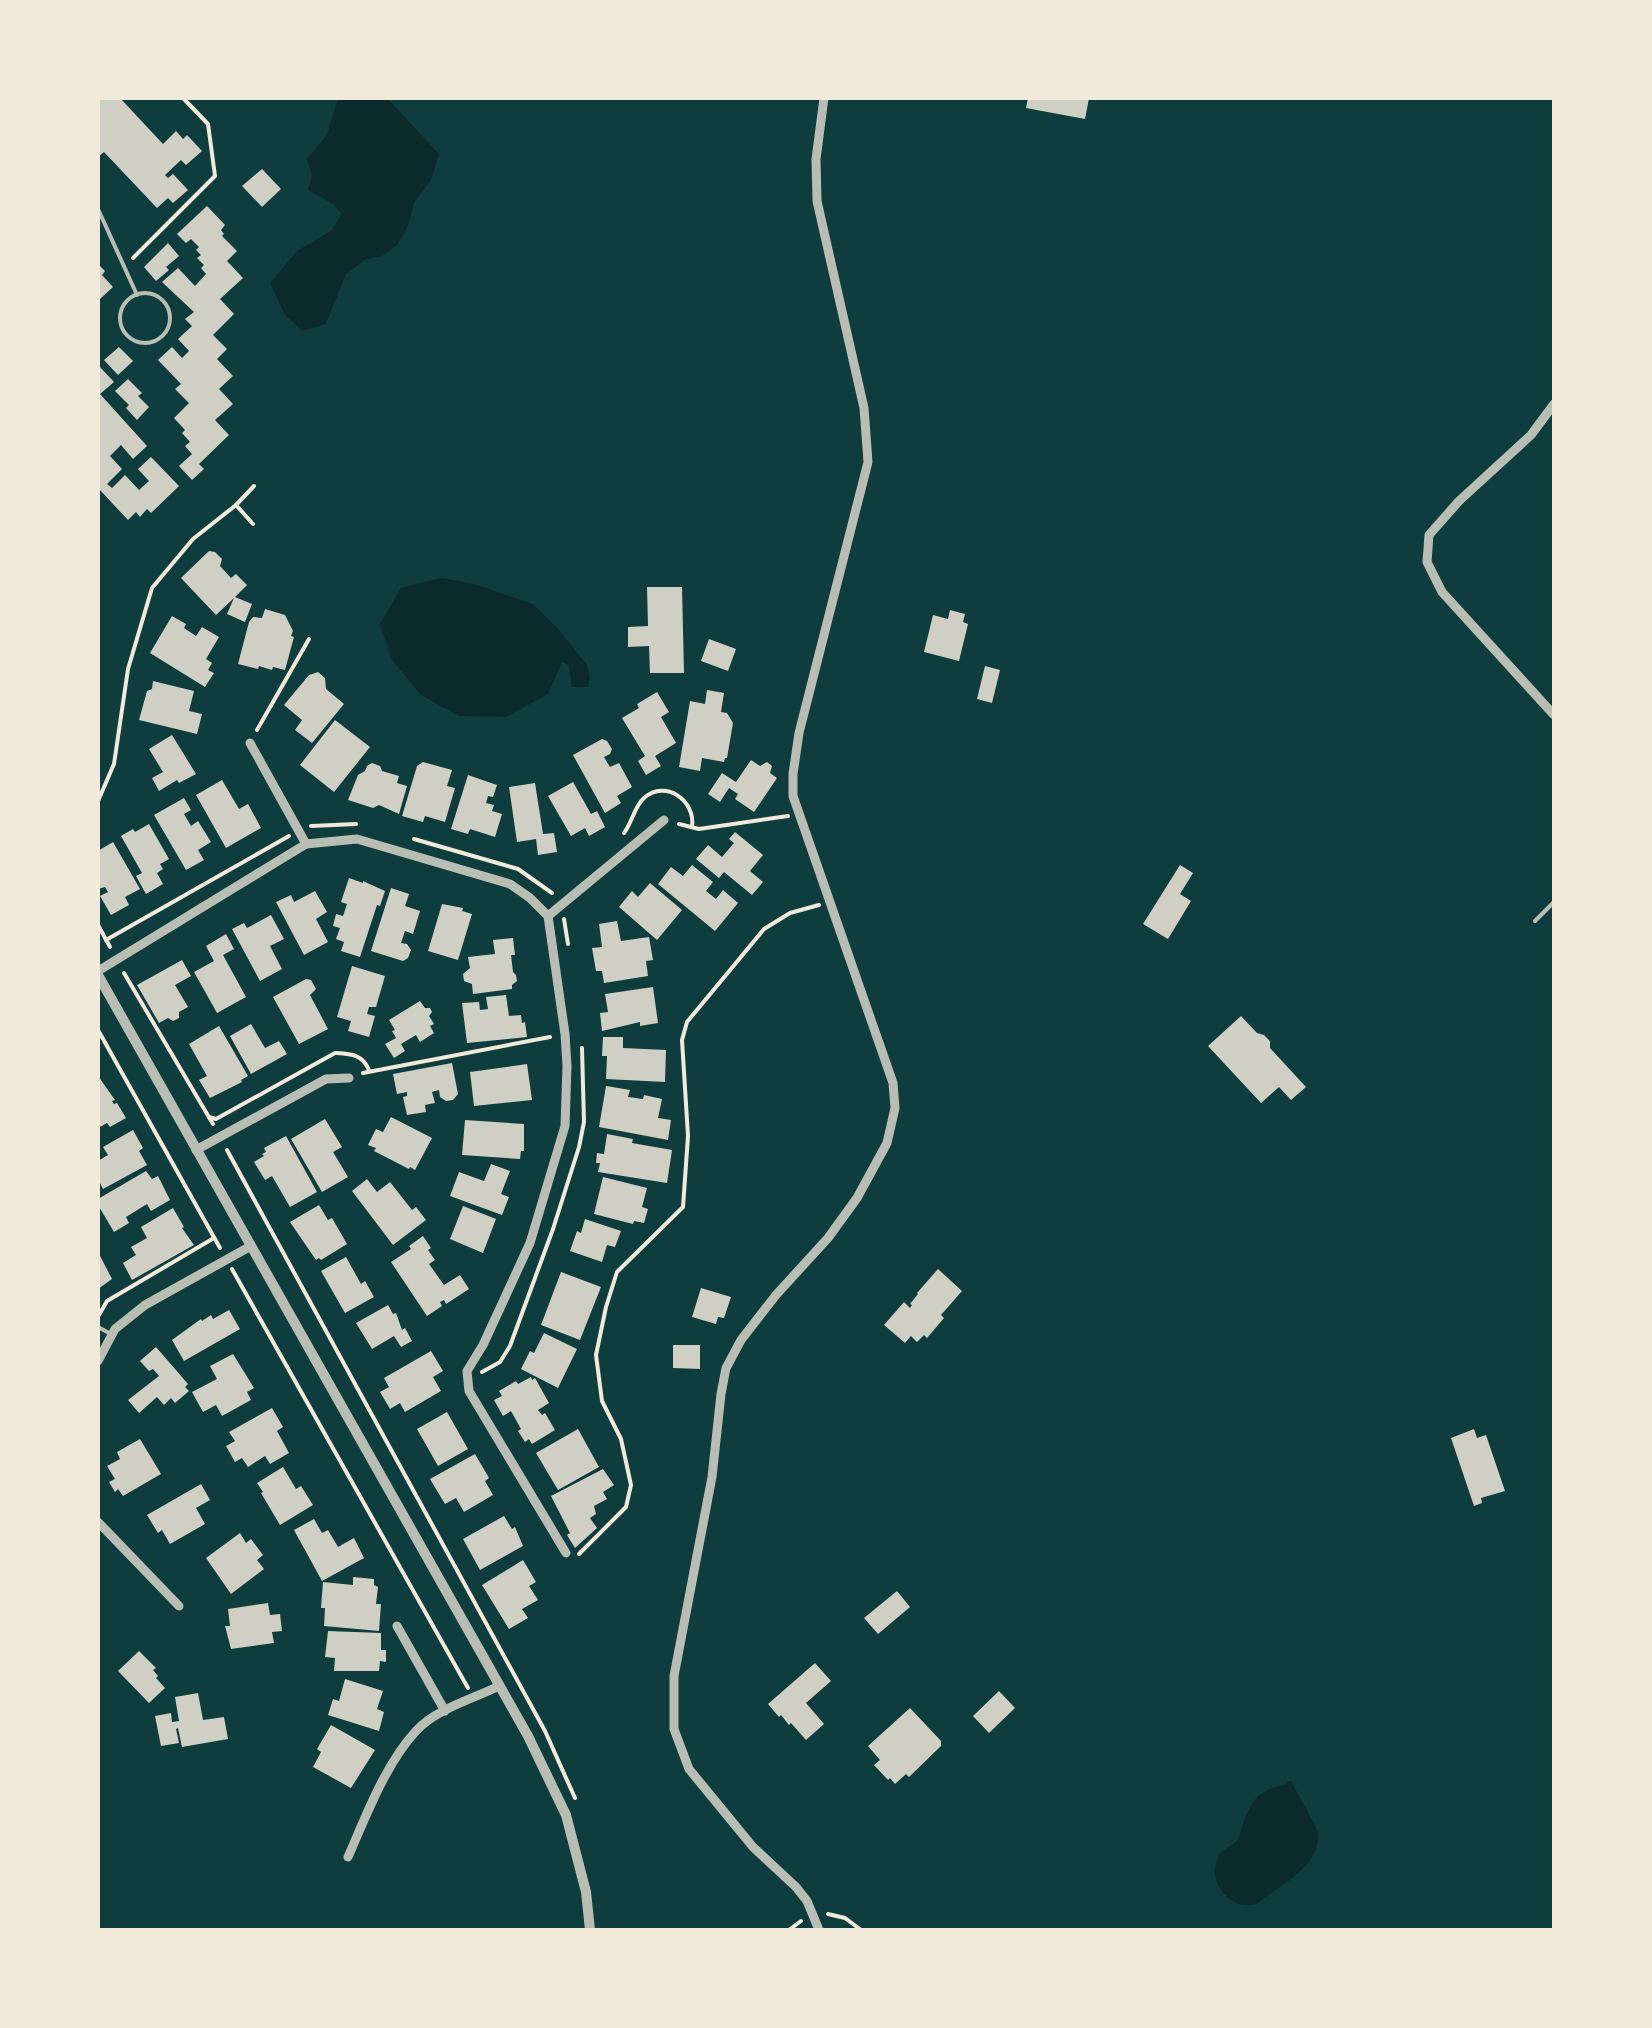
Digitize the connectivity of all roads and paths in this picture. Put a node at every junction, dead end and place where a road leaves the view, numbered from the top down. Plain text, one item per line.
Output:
1 (184, 98) edge
2 (824, 98) edge
3 (98, 209) edge
4 (125, 266) junction
5 (137, 294) junction
6 (1554, 404) edge
7 (254, 486) dead end
8 (236, 505) junction
9 (253, 524) dead end
10 (309, 639) dead end
11 (1554, 715) edge
12 (250, 743) joint
13 (98, 800) edge
14 (799, 814) junction
15 (664, 820) joint
16 (306, 844) junction
17 (828, 902) junction
18 (1554, 902) edge
19 (548, 916) junction
20 (1535, 921) dead end
21 (98, 925) edge
22 (117, 960) junction
23 (98, 974) edge
24 (98, 1030) edge
25 (564, 1034) junction
26 (349, 1078) joint
27 (220, 1137) junction
28 (196, 1150) junction
29 (214, 1238) junction
30 (251, 1246) junction
31 (226, 1260) junction
32 (98, 1319) edge
33 (98, 1327) edge
34 (112, 1334) junction
35 (98, 1361) edge
36 (98, 1522) edge
37 (566, 1554) joint
38 (179, 1606) dead end
39 (397, 1626) dead end
40 (500, 1686) junction
41 (473, 1698) junction
42 (445, 1711) junction
43 (573, 1792) dead end
44 (348, 1856) dead end
45 (812, 1914) junction
46 (590, 1930) edge
47 (819, 1930) edge
48 (862, 1930) edge

1 - 4 path
2 - 14 street
3 - 4 lane
4 - 5 lane
5 - 5 lane
6 - 11 street
7 - 8 path
8 - 9 path
8 - 13 path
10 - 12 path
12 - 16 street
14 - 15 path
14 - 17 street
15 - 19 street
16 - 19 street
16 - 22 street
17 - 37 path
17 - 45 street
18 - 20 lane
19 - 25 street
21 - 22 path
22 - 23 street
22 - 27 path
23 - 28 street
24 - 29 path
25 - 26 path
25 - 37 street
26 - 27 street
27 - 28 street
27 - 43 path
28 - 30 street
29 - 31 path
29 - 32 path
30 - 31 street
30 - 40 street
31 - 34 street
31 - 41 path
33 - 34 lane
34 - 35 street
36 - 38 street
39 - 42 street
40 - 41 street
40 - 46 street
41 - 42 street
42 - 44 street
45 - 47 street
45 - 48 path

